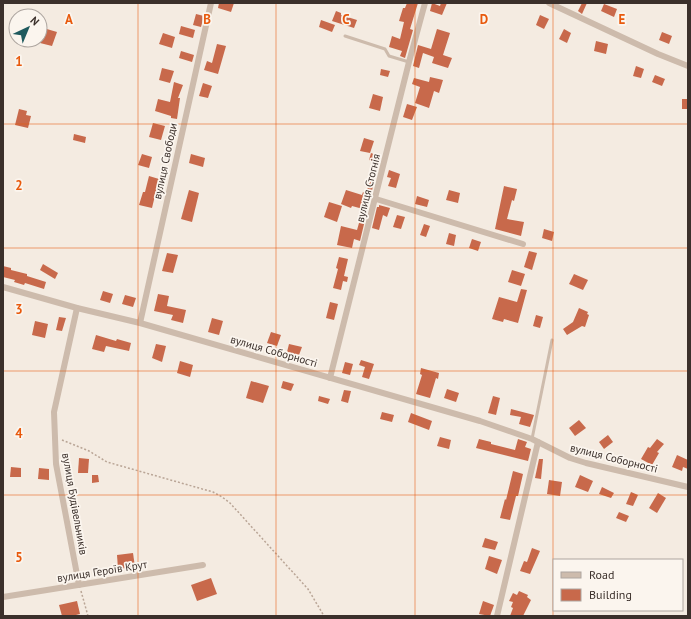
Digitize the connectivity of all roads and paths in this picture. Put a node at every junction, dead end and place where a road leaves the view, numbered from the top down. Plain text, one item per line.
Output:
1 (211, 3) edge
2 (425, 3) edge
3 (549, 3) edge
4 (345, 36) dead end
5 (409, 62) junction
6 (688, 66) edge
7 (376, 199) junction
8 (523, 244) dead end
9 (3, 287) edge
10 (77, 308) junction
11 (140, 323) junction
12 (552, 340) dead end
13 (330, 378) junction
14 (55, 437) junction
15 (532, 439) junction
16 (538, 442) junction
17 (688, 487) edge
18 (203, 565) dead end
19 (79, 585) junction
20 (3, 597) edge
21 (88, 616) edge
22 (324, 616) edge
23 (497, 616) edge

1 - 11 street, вулиця Свободи
2 - 5 street, вулиця Стогнія
3 - 6 street
4 - 5 lane
5 - 7 street, вулиця Стогнія
7 - 8 street
7 - 13 street, вулиця Стогнія
9 - 10 street, вулиця Соборності
10 - 11 street, вулиця Соборності
10 - 14 street, вулиця Будівельників
11 - 13 street, вулиця Соборності
12 - 15 lane
13 - 15 street, вулиця Соборності
14 - 19 street, вулиця Будівельників
14 - 22 path
15 - 16 street, вулиця Соборності
16 - 17 street, вулиця Соборності
16 - 23 street
18 - 19 street, вулиця Героїв Крут
19 - 20 street, вулиця Героїв Крут
19 - 21 path

